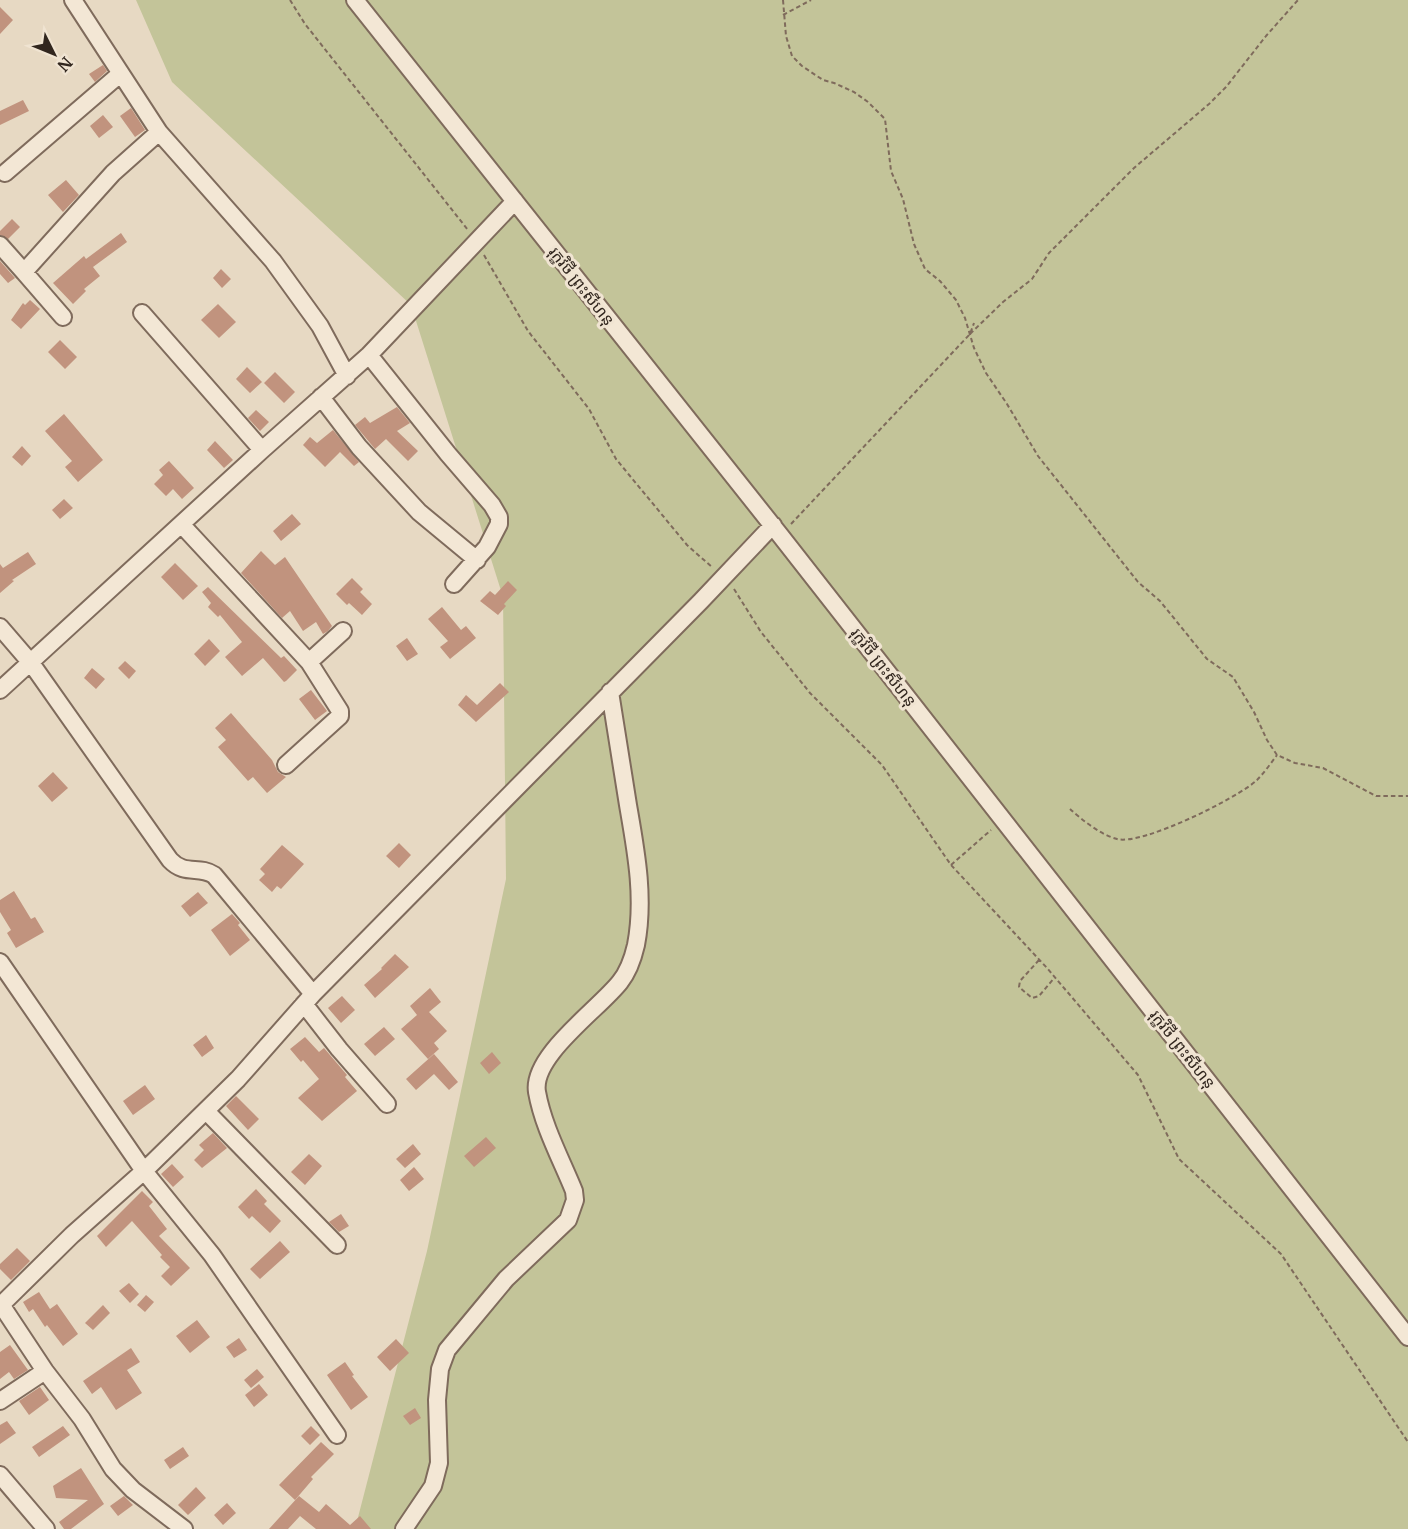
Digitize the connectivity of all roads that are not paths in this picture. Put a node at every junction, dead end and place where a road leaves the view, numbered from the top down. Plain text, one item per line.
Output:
1 (73, 0) edge
2 (356, 0) edge
3 (120, 74) junction
4 (159, 132) junction
5 (5, 173) dead end
6 (515, 201) junction
7 (0, 245) edge
8 (24, 272) junction
9 (142, 313) dead end
10 (63, 317) dead end
11 (369, 355) junction
12 (347, 376) junction
13 (321, 397) junction
14 (262, 450) junction
15 (181, 524) junction
16 (776, 530) junction
17 (477, 560) junction
18 (454, 584) dead end
19 (0, 627) edge
20 (343, 631) dead end
21 (309, 662) junction
22 (31, 663) junction
23 (0, 690) edge
24 (610, 692) junction
25 (286, 765) dead end
26 (0, 962) edge
27 (309, 999) junction
28 (387, 1104) dead end
29 (206, 1111) junction
30 (144, 1171) junction
31 (337, 1245) dead end
32 (1, 1304) edge
33 (1408, 1337) edge
34 (45, 1371) junction
35 (0, 1401) edge
36 (337, 1435) dead end
37 (0, 1475) edge
38 (46, 1529) edge
39 (184, 1529) edge
40 (404, 1529) edge

1 - 3 street
2 - 6 street, រុក្ខវិថី ព្រះសីហនុ
3 - 4 street
3 - 5 street
4 - 8 street
4 - 12 street
6 - 11 street
6 - 16 street, រុក្ខវិថី ព្រះសីហនុ
7 - 8 street
8 - 10 street
9 - 14 street
11 - 12 street
11 - 17 street
12 - 13 street
13 - 14 street
13 - 17 street
14 - 15 street
15 - 21 street
15 - 22 street
16 - 24 street
16 - 33 street, រុក្ខវិថី ព្រះសីហនុ
17 - 18 street
19 - 22 street
20 - 21 street
21 - 25 street
22 - 23 street
22 - 27 street
24 - 27 street
24 - 40 street
26 - 30 street
27 - 28 street
27 - 29 street
29 - 30 street
29 - 31 street
30 - 32 street
30 - 36 street
32 - 34 street
34 - 35 street
34 - 39 street
37 - 38 street

